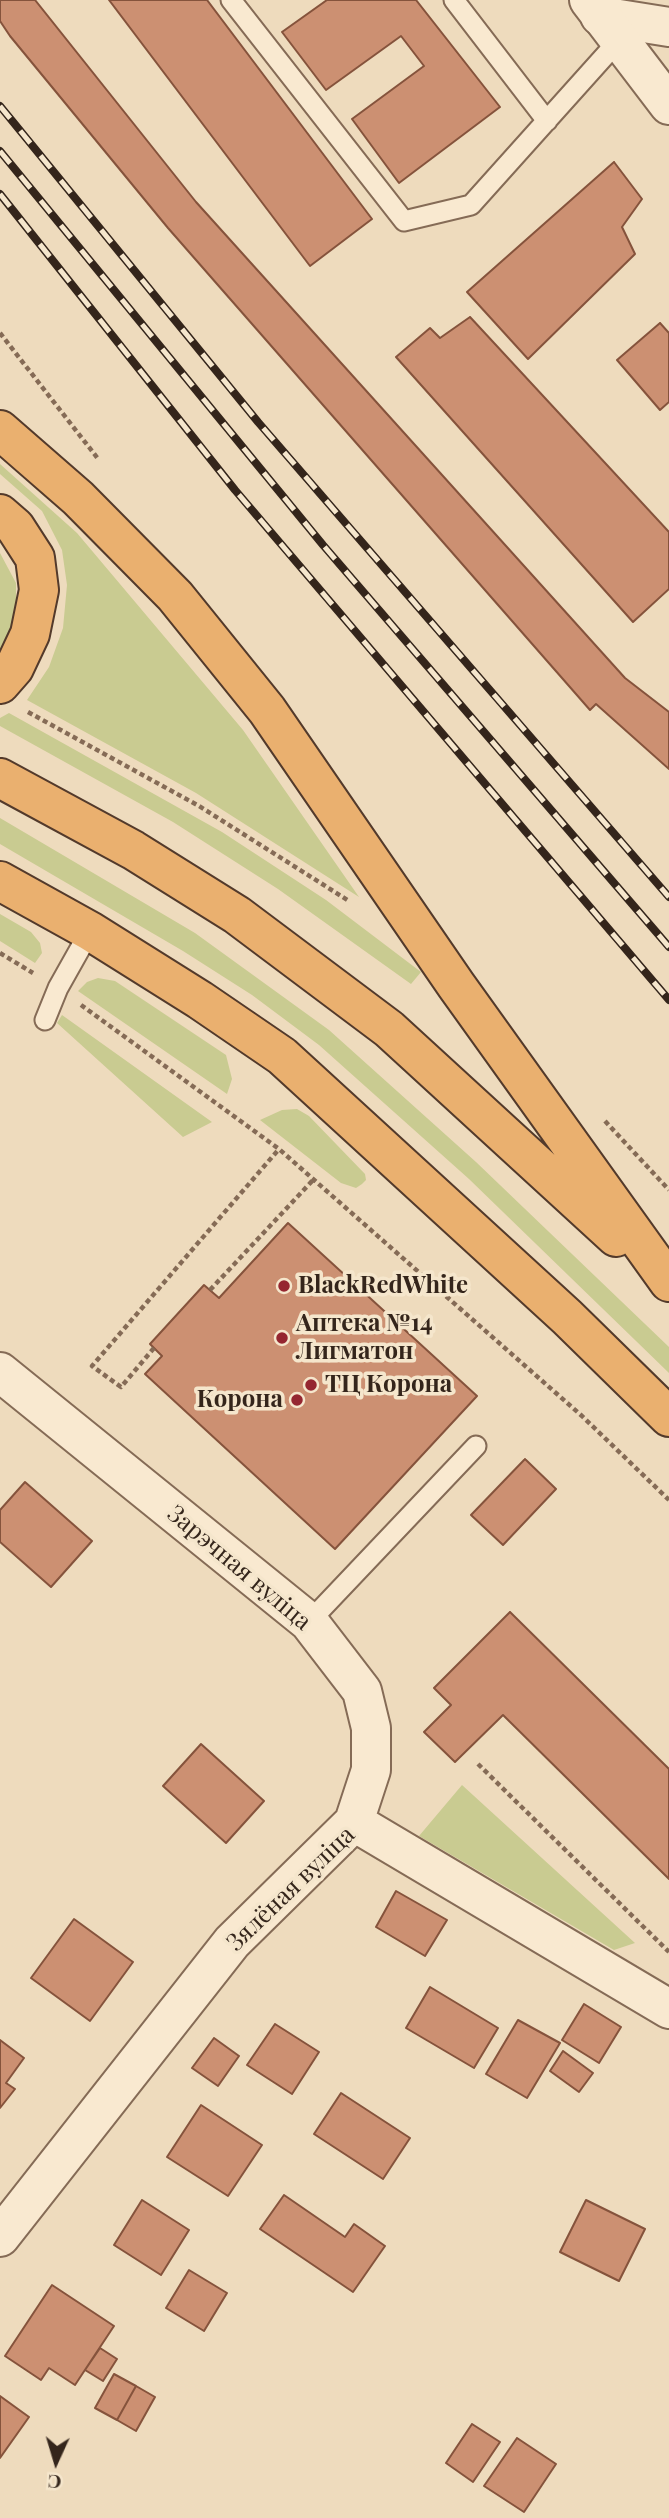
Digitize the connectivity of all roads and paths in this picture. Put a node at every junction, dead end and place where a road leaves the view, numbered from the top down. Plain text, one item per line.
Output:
1 (231, 0) edge
2 (454, 0) edge
3 (602, 18) edge
4 (669, 27) edge
5 (669, 105) edge
6 (547, 121) junction
7 (0, 430) edge
8 (0, 514) edge
9 (10, 696) edge
10 (0, 778) edge
11 (0, 881) edge
12 (355, 906) dead end
13 (90, 931) junction
14 (0, 953) edge
15 (58, 988) junction
16 (45, 1020) dead end
17 (279, 1149) junction
18 (314, 1179) junction
19 (669, 1284) edge
20 (210, 1290) dead end
21 (154, 1348) dead end
22 (0, 1372) edge
23 (669, 1417) edge
24 (476, 1446) dead end
25 (669, 1500) edge
26 (309, 1622) junction
27 (478, 1764) dead end
28 (354, 1822) junction
29 (669, 1952) edge
30 (669, 2009) edge
31 (0, 2237) edge

1 - 6 lane
2 - 6 lane
3 - 4 street
3 - 5 street
3 - 6 lane
7 - 19 highway
8 - 9 highway
9 - 12 path
10 - 19 highway
11 - 13 highway
13 - 15 lane
13 - 23 highway
14 - 15 path
15 - 16 lane
15 - 17 path
17 - 18 path
17 - 21 path
18 - 20 path
18 - 25 path
22 - 26 street, Зарэчная вуліца
24 - 26 lane
26 - 28 street, Зарэчная вуліца
27 - 29 path
28 - 30 street, Зялёная вуліца
28 - 31 street, Зялёная вуліца

